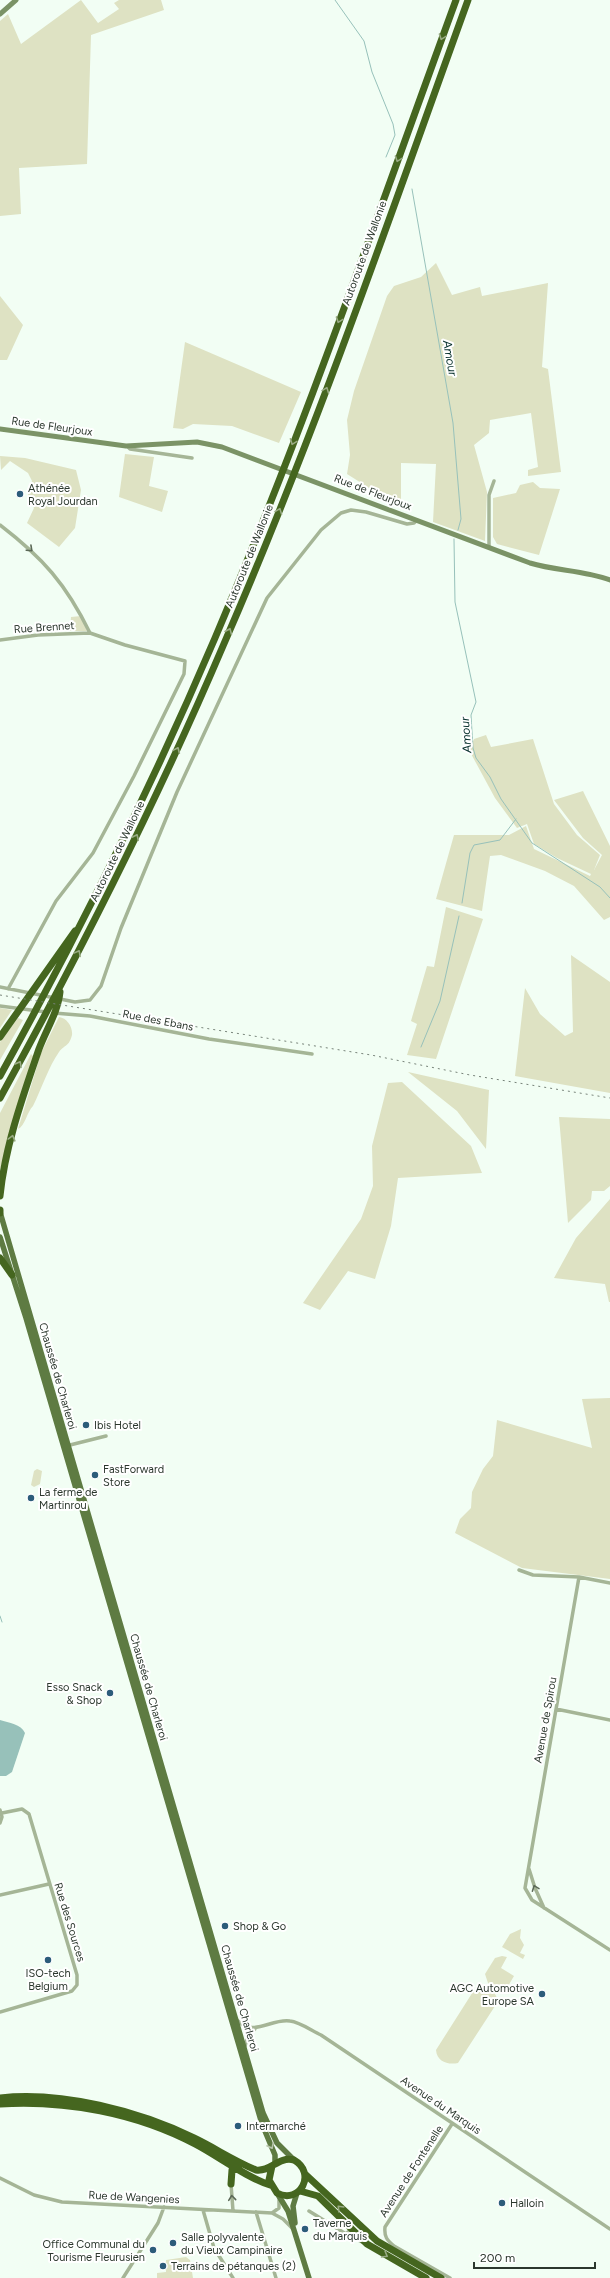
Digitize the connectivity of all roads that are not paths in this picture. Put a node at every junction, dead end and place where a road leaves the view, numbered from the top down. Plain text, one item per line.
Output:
1 (16, 0) edge
2 (456, 0) edge
3 (468, 0) edge
4 (0, 14) edge
5 (0, 429) edge
6 (126, 446) junction
7 (192, 458) dead end
8 (494, 481) dead end
9 (417, 520) junction
10 (0, 525) edge
11 (489, 547) junction
12 (610, 580) edge
13 (90, 633) junction
14 (0, 640) edge
15 (80, 925) junction
16 (0, 987) edge
17 (8, 989) junction
18 (0, 1006) edge
19 (45, 1023) junction
20 (0, 1037) edge
21 (312, 1054) dead end
22 (0, 1076) edge
23 (0, 1098) edge
24 (1, 1178) edge
25 (0, 1196) edge
26 (1, 1213) edge
27 (0, 1226) edge
28 (0, 1237) edge
29 (0, 1258) edge
30 (12, 1275) junction
31 (106, 1436) dead end
32 (66, 1446) junction
33 (519, 1570) dead end
34 (579, 1577) junction
35 (610, 1583) edge
36 (556, 1709) junction
37 (610, 1720) edge
38 (1, 1812) edge
39 (0, 1823) edge
40 (529, 1867) junction
41 (49, 1884) junction
42 (0, 1895) edge
43 (545, 1909) junction
44 (610, 1950) edge
45 (224, 1988) junction
46 (0, 2012) edge
47 (236, 2019) junction
48 (255, 2029) junction
49 (245, 2050) junction
50 (0, 2098) edge
51 (0, 2104) edge
52 (452, 2124) junction
53 (294, 2160) junction
54 (273, 2165) junction
55 (239, 2169) junction
56 (305, 2174) junction
57 (0, 2178) edge
58 (231, 2184) joint
59 (270, 2185) junction
60 (298, 2192) junction
61 (277, 2193) junction
62 (164, 2207) junction
63 (203, 2210) junction
64 (233, 2211) junction
65 (309, 2211) dead end
66 (256, 2212) junction
67 (272, 2212) junction
68 (294, 2229) junction
69 (610, 2229) edge
70 (348, 2231) junction
71 (297, 2235) junction
72 (123, 2278) edge
73 (233, 2278) edge
74 (276, 2278) edge
75 (309, 2278) edge
76 (426, 2278) edge
77 (441, 2278) edge
78 (450, 2278) edge

1 - 4 street
2 -> 15 highway, Autoroute de Wallonie
19 -> 3 highway, Autoroute de Wallonie
5 - 6 street, Rue de Fleurjoux
6 - 7 street, Rue de Fleurjoux
6 - 9 street, Rue de Fleurjoux
8 - 11 street
9 - 11 street, Rue de Fleurjoux
9 - 17 street
10 -> 13 street
11 - 12 street, Rue de Fleurjoux
13 - 14 street, Rue Brennet
13 - 17 street
15 - 20 highway
15 - 22 highway, Autoroute de Wallonie
16 - 17 street
18 - 21 street, Rue des Ebans
23 -> 19 highway
24 -> 19 highway
24 - 25 highway
26 - 27 main road
26 - 32 main road, Chaussée de Charleroi
28 - 30 main road, Chaussée de Charleroi
29 - 30 highway
30 - 32 main road, Chaussée de Charleroi
31 - 32 street
32 - 45 main road, Chaussée de Charleroi
33 - 34 street
34 - 35 street
34 - 36 street, Avenue de Spirou
36 - 37 street
36 - 40 street, Avenue de Spirou
38 - 39 street
38 - 41 street, Rue des Sources
43 -> 40 street, Avenue de Spirou
40 - 43 street, Avenue de Spirou
41 - 42 street
41 - 46 street, Rue des Sources
43 - 44 street, Avenue de Spirou
45 - 47 main road, Chaussée de Charleroi
45 -> 54 main road, Chaussée de Charleroi
47 - 48 street
47 - 49 main road, Chaussée de Charleroi
48 - 49 street
48 - 52 street, Avenue du Marquis
49 - 53 main road, Chaussée de Charleroi
50 - 54 highway
51 - 55 highway
52 - 69 street, Avenue du Marquis
52 - 78 street, Avenue de Fontenelle
53 - 54 highway
53 - 56 highway
54 - 59 highway
55 - 58 highway
55 - 59 highway
56 - 60 highway
77 -> 56 highway
57 - 62 street, Rue de Wangenies
64 -> 58 street
59 - 61 highway
60 - 61 highway
60 - 70 highway
60 - 71 main road
61 - 67 street
61 - 68 main road
62 - 63 street, Rue de Wangenies
62 - 72 street
63 - 64 street, Rue de Wangenies
63 - 73 street
64 - 66 street, Rue de Wangenies
65 - 70 street
66 - 67 street, Rue de Wangenies
66 - 74 street
67 - 68 street
68 - 71 main road
70 -> 76 highway
71 - 75 main road

